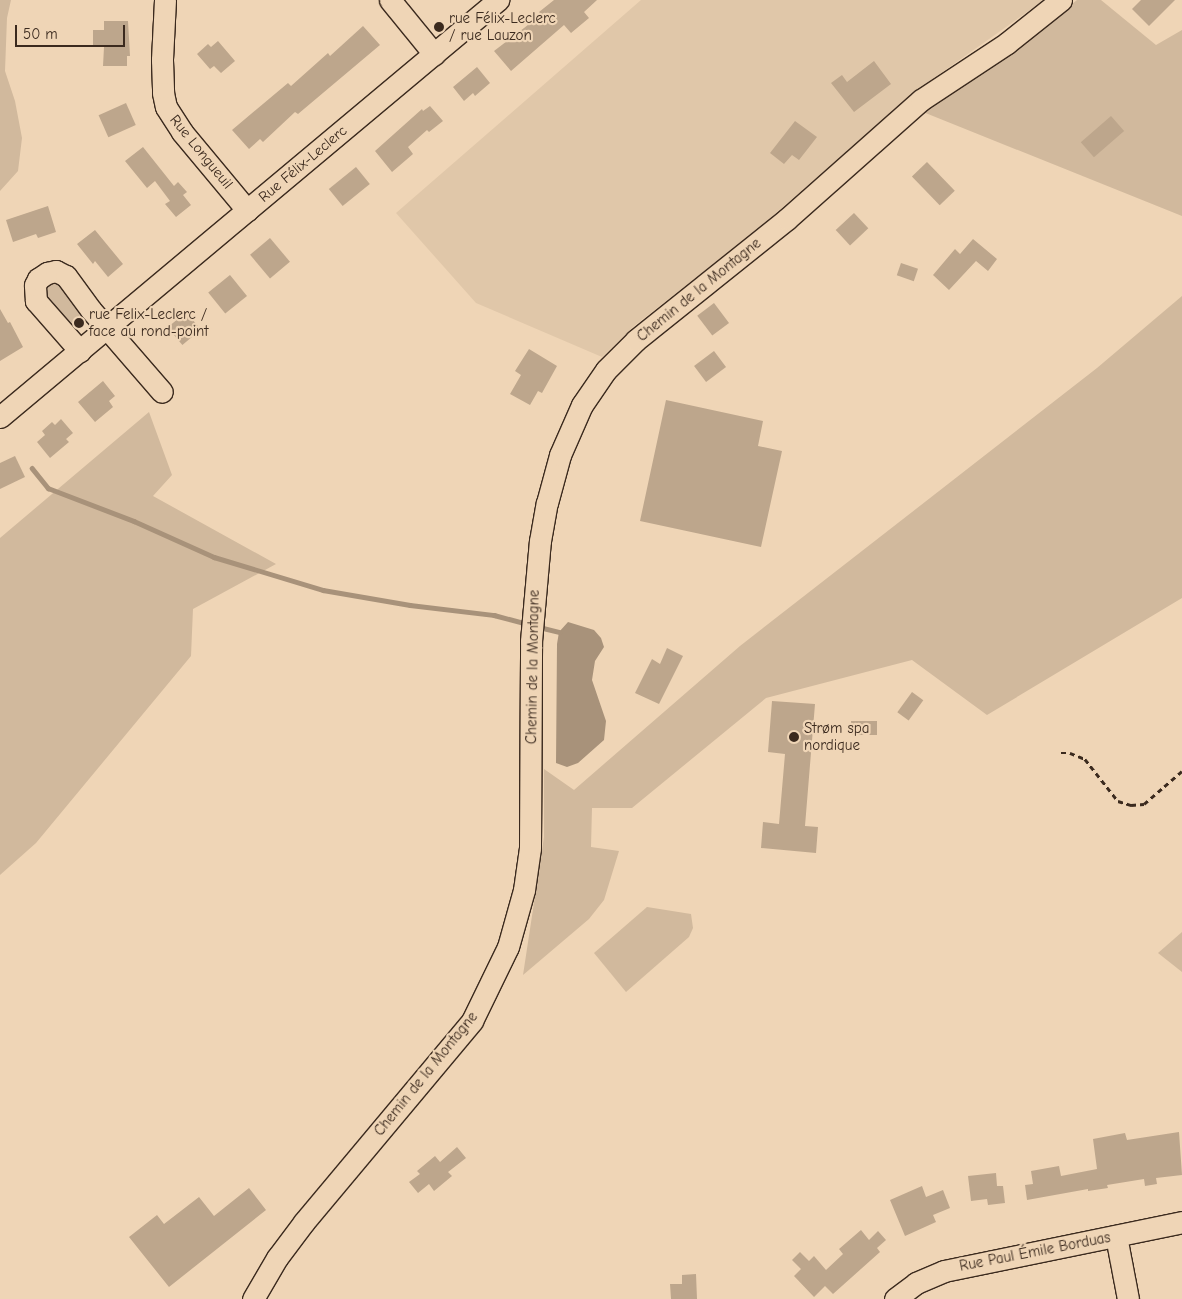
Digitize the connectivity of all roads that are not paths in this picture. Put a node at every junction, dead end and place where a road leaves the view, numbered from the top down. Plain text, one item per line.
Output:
1 (165, 0) edge
2 (390, 0) edge
3 (498, 0) edge
4 (1061, 0) edge
5 (434, 54) junction
6 (247, 210) junction
7 (107, 328) junction
8 (80, 351) junction
9 (162, 392) dead end
10 (0, 417) edge
11 (1182, 1222) edge
12 (1116, 1236) junction
13 (253, 1299) edge
14 (894, 1299) edge
15 (1128, 1299) edge

1 - 6 street, Rue Longueuil
2 - 5 street
3 - 5 street, Rue Félix-Leclerc
4 - 13 street, Chemin de la Montagne
5 - 6 street, Rue Félix-Leclerc
6 - 7 street, Rue Félix-Leclerc
7 - 8 street, Rue Félix-Leclerc
7 - 8 street
7 - 9 street
8 - 10 street, Rue Félix-Leclerc
11 - 12 street, Rue Paul Émile Borduas
12 - 14 street, Rue Paul Émile Borduas
12 - 15 street

